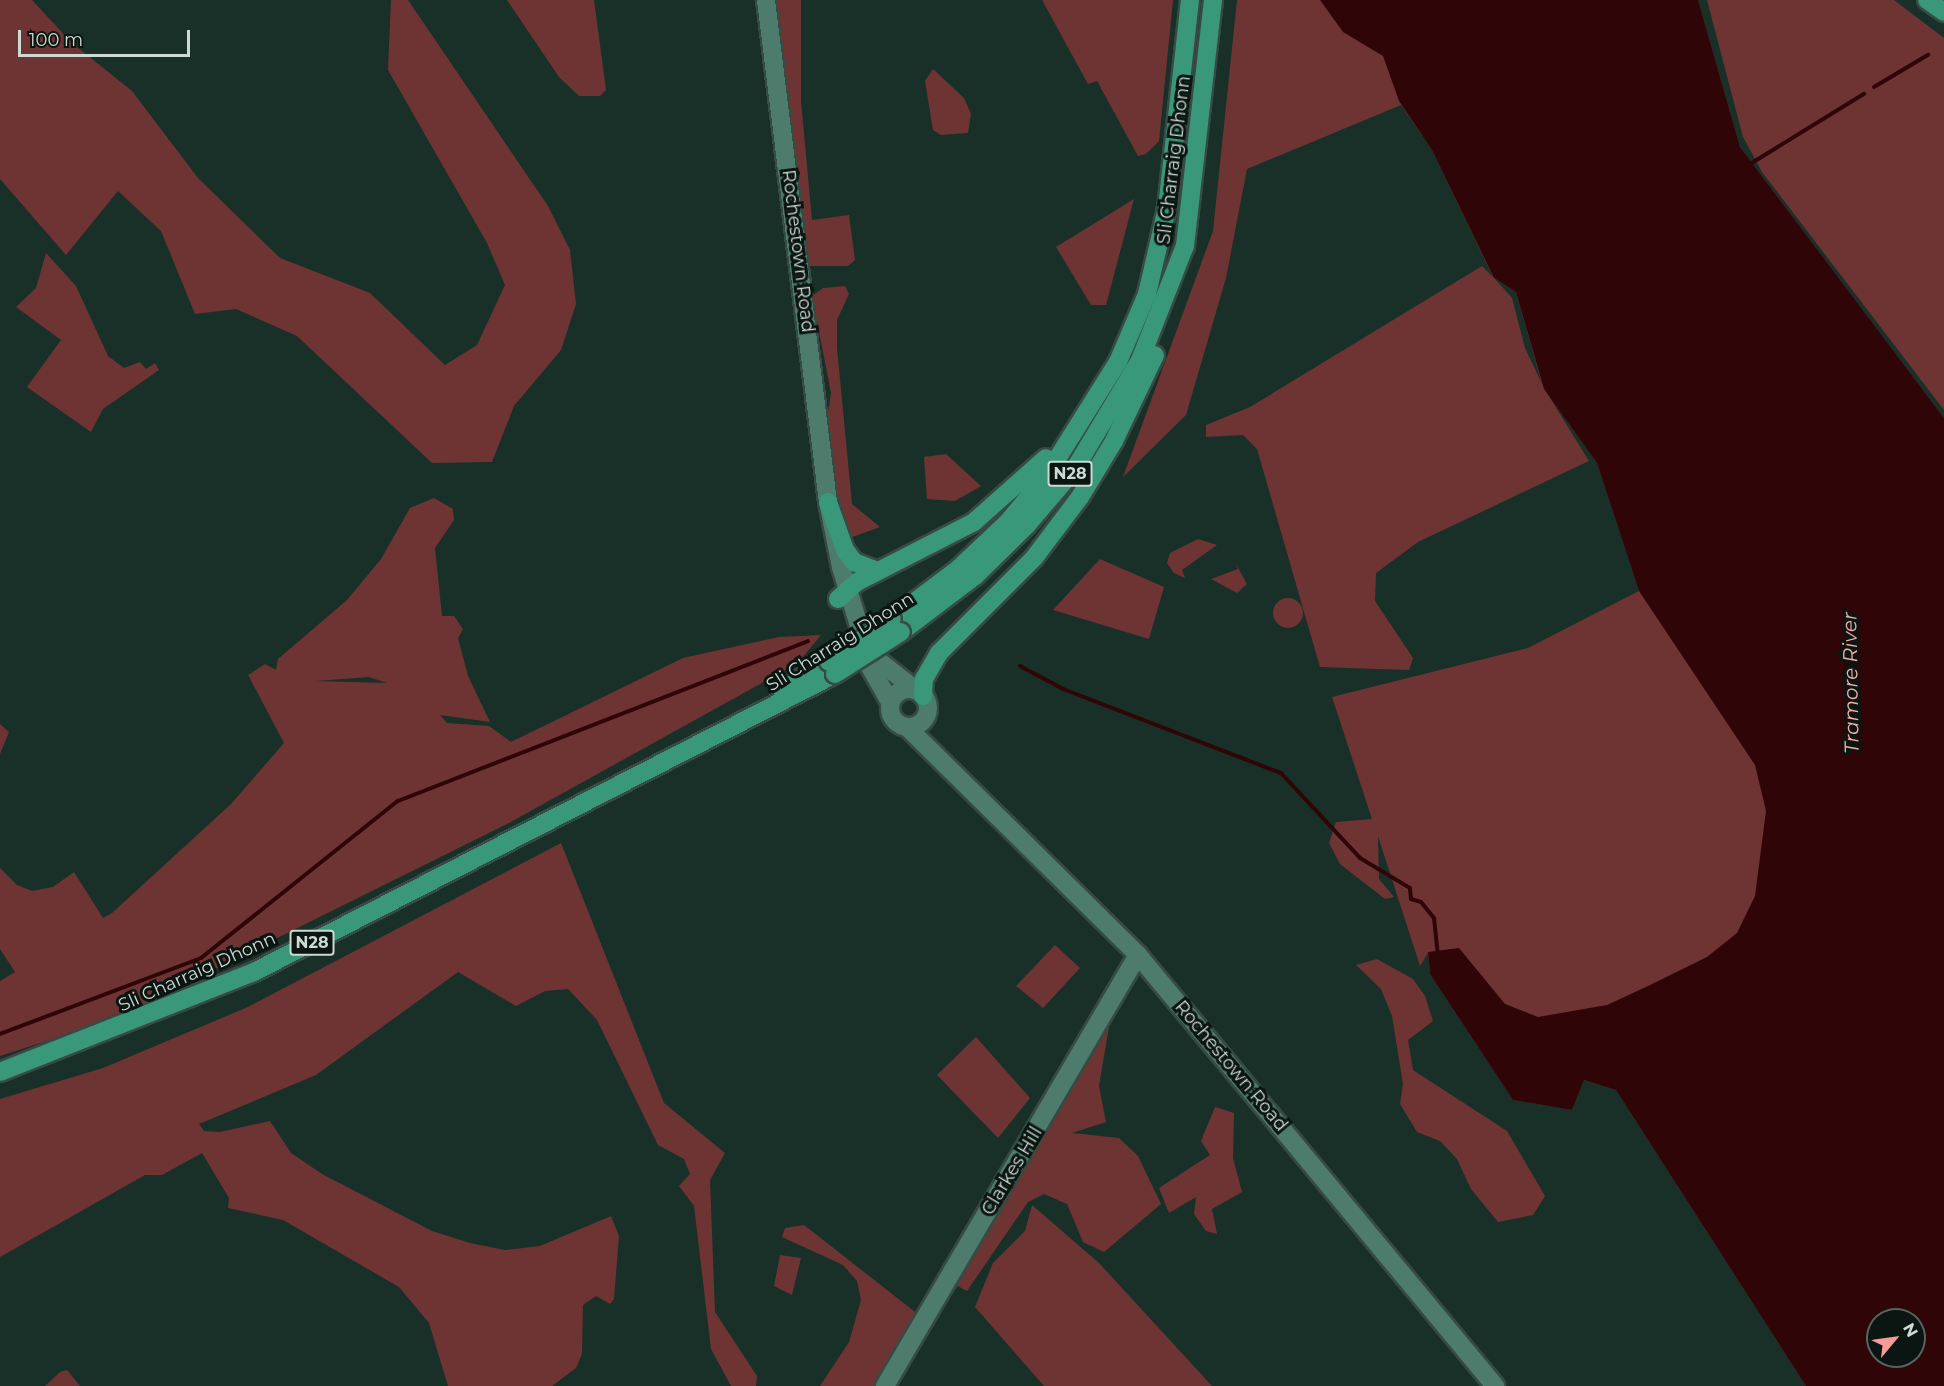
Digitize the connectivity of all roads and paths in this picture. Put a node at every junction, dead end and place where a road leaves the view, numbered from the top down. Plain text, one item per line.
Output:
1 (766, 0) edge
2 (1190, 0) edge
3 (1213, 0) edge
4 (1928, 0) edge
5 (1944, 12) edge
6 (1179, 270) junction
7 (1095, 404) junction
8 (828, 502) junction
9 (877, 571) junction
10 (842, 594) junction
11 (897, 626) junction
12 (920, 693) junction
13 (890, 702) junction
14 (925, 718) junction
15 (908, 728) junction
16 (946, 765) junction
17 (1138, 955) junction
18 (9, 1070) edge
19 (0, 1081) edge
20 (885, 1386) edge
21 (1496, 1386) edge

1 - 8 main road, Rochestown Road
2 - 7 highway, Sli Charraig Dhonn / N28
3 - 6 highway, Sli Charraig Dhonn / N28
4 - 5 highway
6 - 11 highway, Sli Charraig Dhonn / N28
6 - 12 highway
7 - 9 highway
7 - 11 highway, Sli Charraig Dhonn / N28
8 - 9 highway
8 - 10 main road, Rochestown Road
9 - 10 highway
10 - 12 main road, Rochestown Road
10 - 13 main road, Rochestown Road
11 - 18 highway, Sli Charraig Dhonn / N28, bridge
12 - 13 main road
12 - 14 main road
13 - 15 main road
14 - 15 main road
14 - 16 main road, Rochestown Road
15 - 16 main road, Rochestown Road
16 - 17 main road, Rochestown Road
17 - 20 main road, Clarkes Hill
17 - 21 main road, Rochestown Road
18 - 19 highway, Sli Charraig Dhonn

